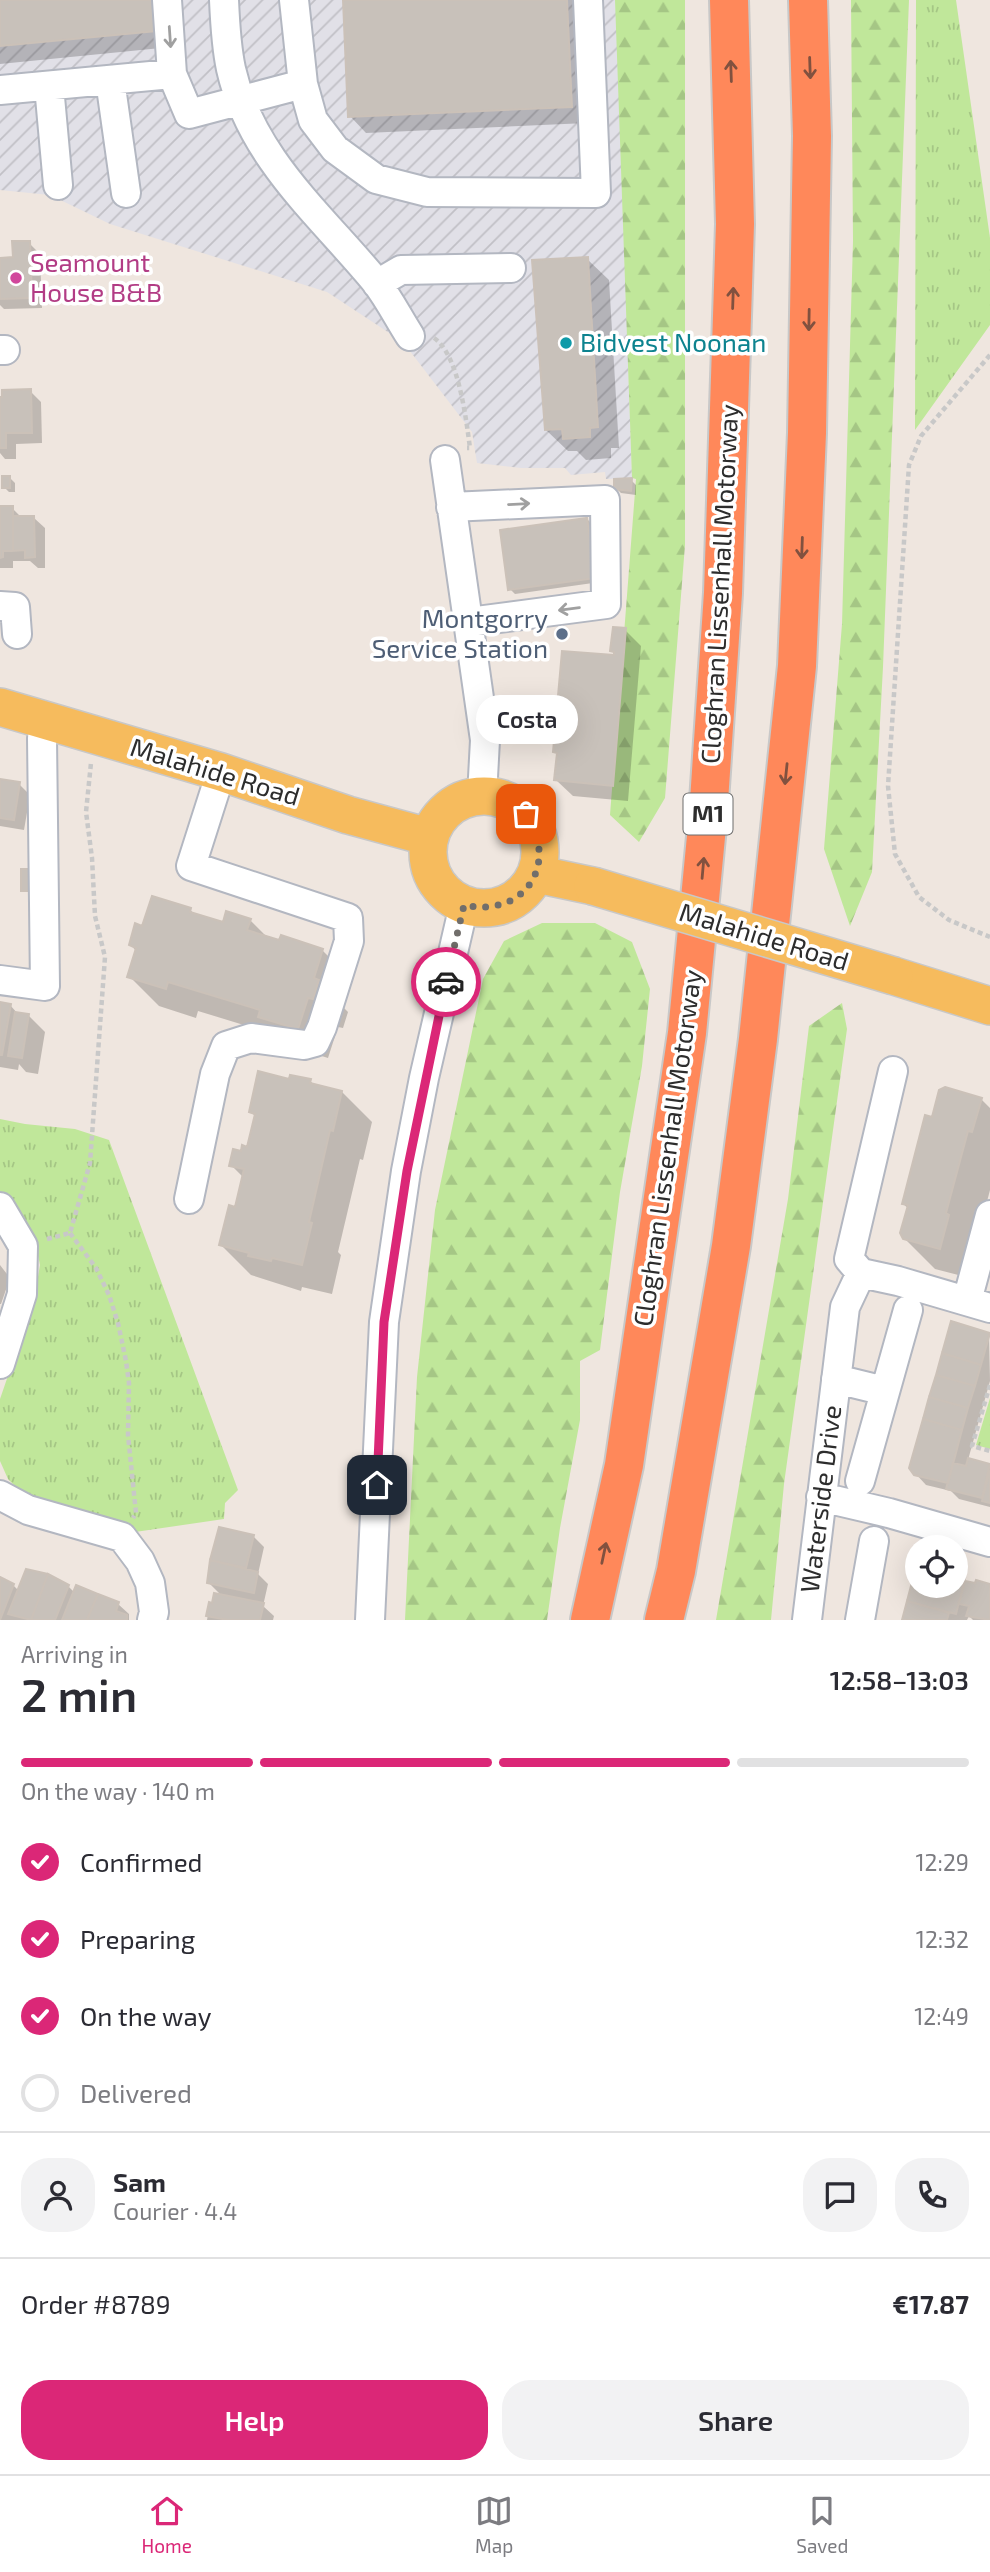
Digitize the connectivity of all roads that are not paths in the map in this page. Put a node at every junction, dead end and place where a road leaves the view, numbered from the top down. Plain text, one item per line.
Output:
1 (167, 0) edge
2 (224, 0) edge
3 (294, 0) edge
4 (589, 0) edge
5 (729, 0) edge
6 (808, 0) edge
7 (172, 74) junction
8 (110, 80) junction
9 (303, 85) junction
10 (49, 86) junction
11 (0, 90) edge
12 (241, 101) junction
13 (58, 185) dead end
14 (126, 193) dead end
15 (511, 268) dead end
16 (377, 285) junction
17 (410, 336) road end
18 (445, 460) road end
19 (451, 507) junction
20 (0, 606) edge
21 (469, 622) junction
22 (17, 634) dead end
23 (0, 707) edge
24 (50, 722) junction
25 (221, 772) junction
26 (482, 796) junction
27 (429, 838) junction
28 (536, 874) junction
29 (464, 905) junction
30 (0, 980) edge
31 (990, 1006) edge
32 (893, 1072) dead end
33 (189, 1199) dead end
34 (0, 1207) edge
35 (990, 1215) edge
36 (861, 1273) junction
37 (978, 1304) edge
38 (908, 1310) dead end
39 (0, 1364) edge
40 (836, 1379) junction
41 (885, 1391) junction
42 (858, 1492) junction
43 (0, 1495) edge
44 (821, 1497) junction
45 (874, 1541) dead end
46 (990, 1542) edge
47 (152, 1620) edge
48 (370, 1620) edge
49 (590, 1620) edge
50 (664, 1620) edge
51 (807, 1620) edge
52 (860, 1620) edge

1 -> 7 street
2 - 12 street
3 - 9 street
4 - 9 street
49 -> 5 highway, Cloghran Lissenhall Motorway / M1
6 -> 50 highway
7 - 8 street
7 - 12 street
8 - 10 street
8 - 14 street
9 - 12 street
10 - 11 street
10 - 13 street
12 - 16 street
15 - 16 street
16 - 17 street
18 - 19 street
19 - 21 street
19 -> 21 street
20 - 22 street
21 - 26 street
23 - 24 main road, Malahide Road
24 - 25 main road, Malahide Road
24 - 30 street
25 - 27 main road, Malahide Road
25 - 33 street
26 - 27 main road
26 - 28 main road
27 - 29 main road
28 - 29 main road
28 - 31 main road, Malahide Road, bridge
29 - 48 street
32 - 36 street
34 - 39 street
35 - 37 street
36 - 37 street
36 - 40 street, Waterside Drive
38 - 41 street, Waterside Drive
40 - 41 street, Waterside Drive
40 - 44 street, Waterside Drive
41 - 42 street, Waterside Drive
42 - 44 street
42 - 46 street
43 - 47 street
44 - 51 street, Waterside Drive
45 - 52 street, Waterside Drive

